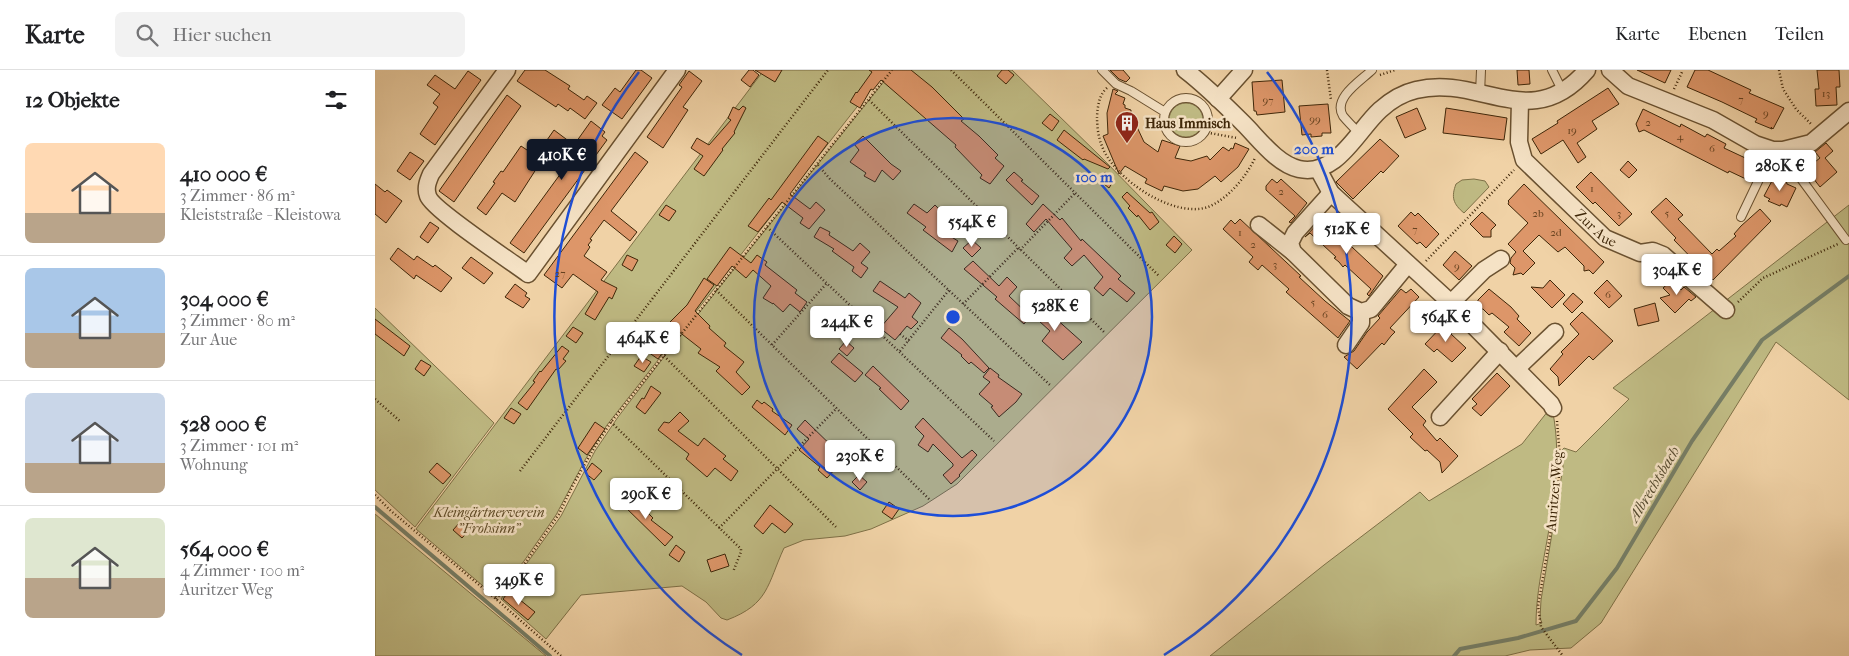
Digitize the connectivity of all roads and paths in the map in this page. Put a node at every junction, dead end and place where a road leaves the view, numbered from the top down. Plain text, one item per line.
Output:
1 (507, 70) edge
2 (677, 70) edge
3 (828, 70) edge
4 (892, 70) edge
5 (951, 70) edge
6 (1101, 70) edge
7 (1185, 70) edge
8 (1244, 70) edge
9 (1327, 70) edge
10 (1373, 70) edge
11 (1481, 70) edge
12 (1552, 70) edge
13 (1587, 70) edge
14 (1609, 70) edge
15 (1683, 70) edge
16 (1779, 70) edge
17 (1117, 84) junction
18 (1563, 92) junction
19 (1481, 94) junction
20 (1218, 99) junction
21 (869, 100) junction
22 (1331, 100) dead end
23 (1668, 100) junction
24 (1520, 101) junction
25 (1206, 111) junction
26 (1849, 111) edge
27 (1165, 112) junction
28 (1204, 132) junction
29 (1359, 133) junction
30 (1822, 135) junction
31 (1244, 140) dead end
32 (1778, 150) junction
33 (1255, 151) dead end
34 (1524, 160) junction
35 (818, 165) junction
36 (1318, 169) junction
37 (1076, 192) junction
38 (1331, 193) junction
39 (1741, 217) dead end
40 (1259, 225) dead end
41 (767, 227) junction
42 (1846, 240) joint
43 (1019, 249) junction
44 (1293, 252) junction
45 (1501, 259) dead end
46 (1412, 268) junction
47 (1159, 276) dead end
48 (827, 283) junction
49 (716, 290) junction
50 (949, 290) junction
51 (1451, 303) junction
52 (963, 304) junction
53 (1726, 310) joint
54 (1361, 312) junction
55 (1104, 332) dead end
56 (1555, 332) dead end
57 (900, 334) dead end
58 (909, 341) junction
59 (772, 345) junction
60 (1346, 345) dead end
61 (901, 351) junction
62 (1500, 351) junction
63 (664, 356) junction
64 (1517, 368) junction
65 (1050, 385) dead end
66 (375, 399) edge
67 (837, 408) junction
68 (1553, 408) joint
69 (1440, 417) dead end
70 (401, 422) dead end
71 (611, 422) junction
72 (995, 440) dead end
73 (778, 469) junction
74 (520, 471) dead end
75 (375, 495) edge
76 (930, 500) dead end
77 (719, 528) junction
78 (837, 528) dead end
79 (733, 572) dead end
80 (496, 599) junction
81 (561, 656) edge
82 (1563, 656) edge

1 - 2 street
3 - 74 path
4 - 21 path
5 - 37 path
6 - 17 lane
7 - 20 street
8 - 20 street
9 - 22 path
10 - 29 lane
11 - 19 lane
12 - 18 lane
13 - 18 street
14 - 23 street
15 - 23 path
16 - 30 path
17 - 27 lane
17 - 33 path
18 - 24 street
19 - 24 street
19 - 29 street
20 - 25 lane
20 - 36 street
21 - 35 path
21 - 43 path
23 - 32 street
24 - 34 street
25 - 27 lane
25 - 28 lane
26 - 30 street
27 - 28 lane
28 - 31 path
29 - 36 street
30 - 32 street
32 - 39 lane
32 - 42 lane
34 - 46 path
34 - 53 street, Zur Aue
35 - 41 path
35 - 50 path
36 - 38 street
37 - 43 path
37 - 47 path
38 - 44 street
38 - 46 street
40 - 44 street
41 - 48 path
41 - 49 path
42 - 53 path
43 - 52 path
43 - 55 path
44 - 54 street
45 - 51 street
46 - 51 street
46 - 54 street
48 - 59 path
48 - 61 path
49 - 59 path
49 - 63 path
50 - 52 path
50 - 58 path
51 - 62 street
52 - 65 path
54 - 60 street
56 - 64 street
57 - 58 path
58 - 61 path
59 - 67 path
61 - 72 path
62 - 64 street
62 - 69 street
63 - 71 path
63 - 73 path
64 - 68 street
66 - 70 path
67 - 73 path
67 - 76 path
68 - 82 path, Auritzer Weg
71 - 77 path
71 - 80 path
73 - 77 path
73 - 78 path
75 - 80 path
77 - 79 path
80 - 81 path

